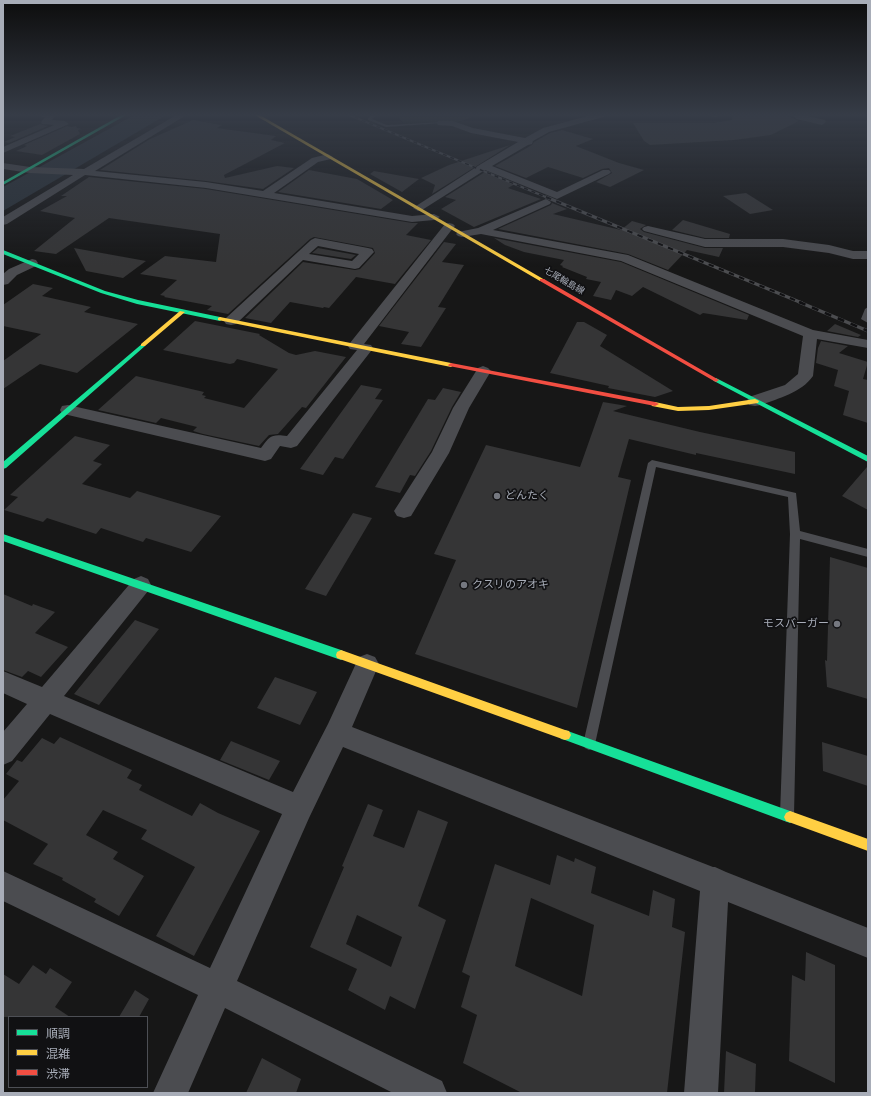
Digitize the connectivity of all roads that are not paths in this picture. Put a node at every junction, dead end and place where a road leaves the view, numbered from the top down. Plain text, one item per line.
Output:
1 (38, 165) edge
2 (96, 165) edge
3 (308, 165) edge
4 (342, 165) edge
5 (3, 166) edge
6 (484, 166) joint
7 (30, 170) junction
8 (84, 172) junction
9 (606, 172) dead end
10 (3, 184) edge
11 (266, 194) junction
12 (546, 202) dead end
13 (418, 208) junction
14 (434, 217) junction
15 (3, 222) edge
16 (449, 226) junction
17 (648, 229) dead end
18 (481, 232) junction
19 (462, 234) junction
20 (3, 252) edge
21 (868, 255) edge
22 (300, 256) dead end
23 (32, 263) junction
24 (3, 281) edge
25 (868, 309) edge
26 (182, 312) junction
27 (231, 321) junction
28 (868, 321) edge
29 (810, 334) junction
30 (868, 344) edge
31 (361, 347) junction
32 (483, 370) junction
33 (755, 401) junction
34 (68, 410) junction
35 (868, 459) edge
36 (3, 466) edge
37 (404, 511) dead end
38 (795, 534) junction
39 (3, 537) edge
40 (868, 553) edge
41 (142, 585) junction
42 (367, 664) junction
43 (3, 682) edge
44 (47, 700) junction
45 (337, 733) junction
46 (589, 744) junction
47 (3, 752) edge
48 (299, 808) junction
49 (787, 815) junction
50 (868, 845) edge
51 (715, 881) junction
52 (3, 886) edge
53 (868, 943) edge
54 (218, 988) junction
55 (170, 1093) edge
56 (430, 1093) edge
57 (701, 1093) edge

1 - 7 street
2 - 8 street
3 - 11 street
4 - 13 street, 七尾輪島線
5 - 7 street
6 - 9 street
6 - 13 street
7 - 8 street
7 - 10 street
8 - 11 street
8 - 15 street
11 - 14 street
12 - 18 street
13 - 14 street, 七尾輪島線
14 - 16 street, 七尾輪島線
16 - 19 street, 七尾輪島線
16 - 31 street
17 - 21 street
18 - 19 street
18 - 29 street
19 - 33 street, 七尾輪島線
20 - 23 street
22 - 27 street
23 - 24 street
23 - 26 street
25 - 28 lane
26 - 27 street
26 - 34 street
27 - 31 street
29 - 30 street
29 - 33 street
31 - 32 street
31 - 34 street
32 - 33 street
32 - 37 street
33 - 35 street, 七尾輪島線
34 - 36 street
38 - 40 lane
38 - 46 lane
38 - 49 lane
39 - 41 street
41 - 42 street
41 - 44 street
42 - 45 street
42 - 46 street
43 - 44 street
44 - 47 street
44 - 48 street
45 - 48 street
45 - 51 street
46 - 49 street
48 - 54 street
49 - 50 street
51 - 53 street
51 - 57 street
52 - 54 street
54 - 55 street
54 - 56 street

